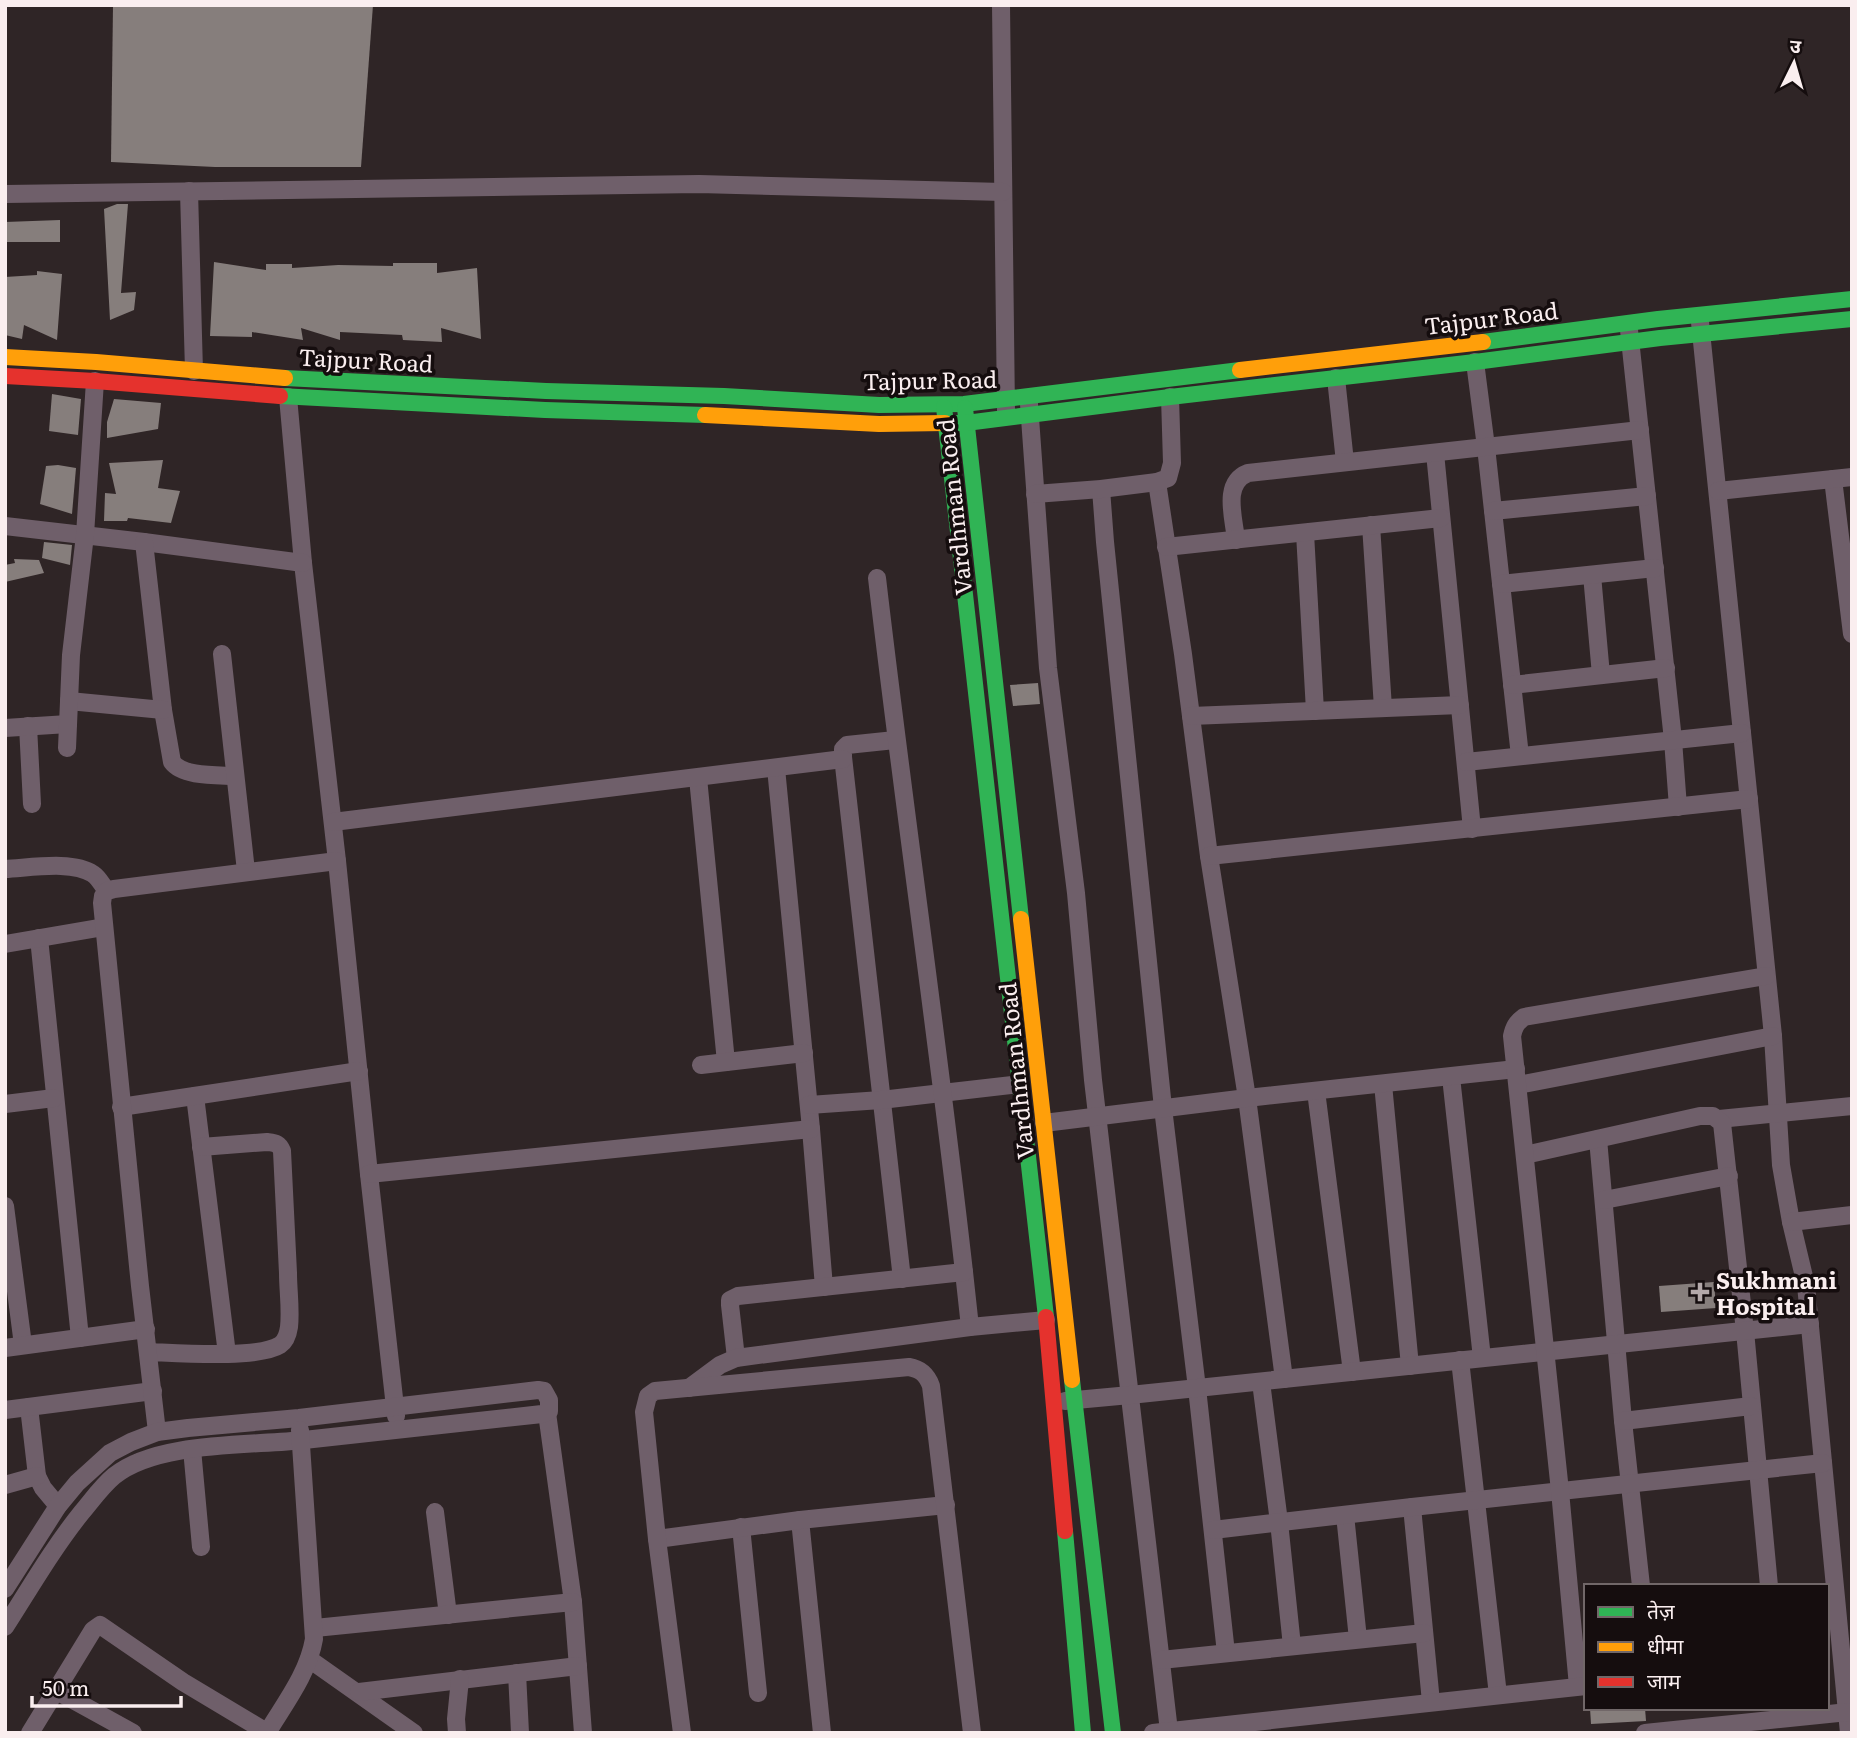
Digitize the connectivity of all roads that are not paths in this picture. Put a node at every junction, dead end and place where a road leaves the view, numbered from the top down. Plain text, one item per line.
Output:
1 (1001, 5) edge
2 (189, 191) junction
3 (1003, 192) junction
4 (5, 194) edge
5 (1852, 299) edge
6 (1699, 315) junction
7 (1852, 319) edge
8 (1629, 323) junction
9 (1701, 334) junction
10 (1631, 342) junction
11 (5, 357) edge
12 (1475, 362) junction
13 (194, 371) junction
14 (5, 376) edge
15 (1336, 378) junction
16 (94, 382) junction
17 (288, 397) junction
18 (1028, 397) junction
19 (1170, 397) junction
20 (1006, 400) junction
21 (943, 403) junction
22 (964, 404) junction
23 (1030, 416) junction
24 (1006, 419) junction
25 (946, 422) junction
26 (967, 423) junction
27 (1640, 430) junction
28 (1486, 447) junction
29 (1435, 453) junction
30 (1345, 462) junction
31 (1852, 477) edge
32 (1833, 479) junction
33 (1157, 482) junction
34 (1101, 489) junction
35 (1718, 491) junction
36 (1035, 494) junction
37 (1647, 496) junction
38 (1493, 511) junction
39 (1441, 518) junction
40 (5, 526) edge
41 (1371, 526) junction
42 (1305, 533) junction
43 (85, 535) junction
44 (1236, 540) junction
45 (144, 542) junction
46 (1166, 547) junction
47 (303, 563) junction
48 (1655, 568) junction
49 (1592, 575) junction
50 (877, 578) dead end
51 (1501, 584) junction
52 (1851, 628) edge
53 (222, 654) dead end
54 (1665, 668) junction
55 (1601, 675) junction
56 (1512, 685) junction
57 (69, 701) junction
58 (1460, 705) junction
59 (1383, 708) junction
60 (163, 710) junction
61 (1315, 711) junction
62 (1191, 716) junction
63 (68, 724) junction
64 (28, 726) junction
65 (5, 728) edge
66 (1742, 733) junction
67 (895, 740) junction
68 (1673, 740) junction
69 (67, 748) dead end
70 (1520, 756) junction
71 (843, 759) junction
72 (1466, 762) junction
73 (776, 768) junction
74 (235, 776) junction
75 (698, 778) junction
76 (1749, 799) junction
77 (32, 804) dead end
78 (1678, 807) junction
79 (332, 822) junction
80 (1472, 829) junction
81 (1209, 856) junction
82 (337, 861) junction
83 (5, 869) edge
84 (246, 871) junction
85 (107, 891) junction
86 (104, 927) junction
87 (39, 939) junction
88 (5, 944) edge
89 (1766, 976) junction
90 (1773, 1036) junction
91 (804, 1052) junction
92 (726, 1062) junction
93 (701, 1065) dead end
94 (359, 1071) junction
95 (1451, 1077) junction
96 (1517, 1077) junction
97 (1020, 1084) junction
98 (1383, 1084) junction
99 (1316, 1091) junction
100 (944, 1093) junction
101 (195, 1096) junction
102 (54, 1098) junction
103 (1247, 1098) junction
104 (881, 1100) junction
105 (5, 1104) edge
106 (809, 1105) junction
107 (1852, 1106) edge
108 (121, 1107) junction
109 (1163, 1108) junction
110 (1778, 1114) junction
111 (1097, 1115) junction
112 (1718, 1119) junction
113 (1044, 1123) junction
114 (811, 1129) junction
115 (1598, 1139) junction
116 (201, 1147) junction
117 (1525, 1155) junction
118 (369, 1174) junction
119 (1729, 1176) junction
120 (1604, 1200) junction
121 (5, 1206) edge
122 (1852, 1216) edge
123 (1791, 1222) junction
124 (964, 1272) junction
125 (902, 1279) junction
126 (824, 1287) junction
127 (1046, 1320) junction
128 (1810, 1324) junction
129 (970, 1327) junction
130 (146, 1329) junction
131 (1745, 1331) junction
132 (80, 1338) junction
133 (1617, 1344) junction
134 (14, 1346) edge
135 (1545, 1351) junction
136 (148, 1352) junction
137 (227, 1354) junction
138 (736, 1358) junction
139 (1482, 1358) junction
140 (1461, 1360) junction
141 (1410, 1366) junction
142 (1352, 1372) junction
143 (1284, 1379) junction
144 (1261, 1381) junction
145 (689, 1388) junction
146 (1198, 1388) junction
147 (153, 1391) junction
148 (1130, 1395) junction
149 (1074, 1400) junction
150 (1052, 1402) junction
151 (1751, 1406) junction
152 (29, 1407) junction
153 (394, 1407) junction
154 (5, 1410) edge
155 (547, 1413) junction
156 (299, 1418) junction
157 (1623, 1421) junction
158 (398, 1430) junction
159 (157, 1432) junction
160 (301, 1441) junction
161 (192, 1449) junction
162 (1823, 1463) junction
163 (1757, 1470) junction
164 (37, 1476) junction
165 (1630, 1483) junction
166 (5, 1485) edge
167 (1560, 1491) junction
168 (1476, 1500) junction
169 (946, 1505) junction
170 (58, 1506) junction
171 (1412, 1507) junction
172 (435, 1512) dead end
173 (1345, 1515) junction
174 (800, 1520) junction
175 (1279, 1522) junction
176 (741, 1527) junction
177 (1213, 1530) junction
178 (657, 1539) junction
179 (201, 1548) dead end
180 (1641, 1584) edge
181 (1769, 1584) edge
182 (5, 1589) edge
183 (573, 1602) junction
184 (448, 1615) junction
185 (5, 1627) edge
186 (314, 1628) junction
187 (1424, 1633) junction
188 (1359, 1639) junction
189 (1292, 1646) junction
190 (1226, 1653) junction
191 (309, 1658) junction
192 (1161, 1660) junction
193 (1835, 1661) edge
194 (578, 1665) junction
195 (517, 1673) junction
196 (460, 1679) junction
197 (1582, 1686) edge
198 (57, 1691) junction
199 (359, 1692) junction
200 (758, 1693) dead end
201 (1498, 1695) junction
202 (1431, 1702) junction
203 (1847, 1712) junction
204 (1161, 1732) edge
205 (30, 1733) edge
206 (133, 1733) edge
207 (268, 1733) edge
208 (414, 1733) edge
209 (457, 1733) edge
210 (520, 1733) edge
211 (583, 1733) edge
212 (682, 1733) edge
213 (822, 1733) edge
214 (972, 1733) edge
215 (1083, 1733) edge
216 (1113, 1733) edge
217 (1645, 1733) edge
218 (1849, 1733) edge

1 - 3 street
2 - 3 street
2 - 4 street
2 - 13 street
3 - 20 street
5 - 6 main road, Tajpur Road
6 - 8 main road, Tajpur Road
6 - 9 street
7 - 9 main road, Tajpur Road
8 - 10 street
8 - 18 main road, Tajpur Road
9 - 10 main road, Tajpur Road
9 - 35 street
10 - 12 main road, Tajpur Road
10 - 27 street
11 - 13 main road, Tajpur Road
12 - 15 main road, Tajpur Road
12 - 28 street
13 - 21 main road, Tajpur Road
14 - 16 main road, Tajpur Road
15 - 19 main road, Tajpur Road
15 - 30 street
16 - 17 main road, Tajpur Road
16 - 43 street
17 - 25 main road, Tajpur Road
17 - 47 street
18 - 20 main road, Tajpur Road
18 - 23 street
19 - 23 main road, Tajpur Road
19 - 33 street
20 - 22 main road, Tajpur Road
20 - 24 street
21 - 22 main road, Tajpur Road
21 - 25 main road, Vardhman Road
22 - 26 main road, Vardhman Road
23 - 24 main road, Tajpur Road
23 - 36 street
24 - 26 main road, Tajpur Road
25 - 26 main road, Tajpur Road
25 - 97 main road, Vardhman Road
26 - 113 main road, Vardhman Road
27 - 28 street
27 - 37 street
28 - 29 street
28 - 38 street
29 - 30 street
29 - 39 street
30 - 44 street
31 - 32 street
32 - 35 street
32 - 52 street
33 - 34 street
33 - 46 street
34 - 36 street
34 - 109 street
35 - 66 street
36 - 111 street
37 - 38 street
37 - 48 street
38 - 51 street
39 - 41 street
39 - 58 street
40 - 43 street
41 - 42 street
41 - 59 street
42 - 44 street
42 - 61 street
43 - 45 street
43 - 57 street
44 - 46 street
45 - 47 street
45 - 60 street
46 - 62 street
47 - 79 street
48 - 49 street
48 - 54 street
49 - 51 street
49 - 55 street
50 - 67 street
51 - 56 street
53 - 74 street
54 - 55 street
54 - 68 street
55 - 56 street
56 - 70 street
57 - 60 street
57 - 63 street
58 - 59 street
58 - 72 street
59 - 61 street
60 - 74 street
61 - 62 street
62 - 81 street
63 - 64 street
63 - 69 street
64 - 65 street
64 - 77 street
66 - 68 street
66 - 76 street
67 - 71 street
67 - 100 street
68 - 70 street
68 - 78 street
70 - 72 street
71 - 73 street
71 - 104 street
72 - 80 street
73 - 75 street
73 - 91 street
74 - 84 street
75 - 79 street
75 - 92 street
76 - 78 street
76 - 89 street
78 - 80 street
79 - 82 street
80 - 81 street
81 - 103 street
82 - 84 street
82 - 94 street
83 - 85 street
84 - 85 street
85 - 86 street
86 - 87 street
86 - 108 street
87 - 88 street
87 - 102 street
89 - 90 street
89 - 96 street
90 - 96 street
90 - 110 street
91 - 92 street
91 - 106 street
92 - 93 street
94 - 101 street
94 - 118 street
95 - 96 street
95 - 98 street
95 - 139 street
96 - 117 street
97 - 100 street
97 - 127 main road, Vardhman Road
98 - 99 street
98 - 141 street
99 - 103 street
99 - 142 street
100 - 104 street
100 - 124 street
101 - 108 street
101 - 116 street
102 - 105 street
102 - 132 street
103 - 109 street
103 - 143 street
104 - 106 street
104 - 125 street
106 - 114 street
107 - 110 street
108 - 130 street
109 - 111 street
109 - 146 street
110 - 112 street
110 - 123 street
111 - 113 street
111 - 148 street
112 - 115 street
112 - 119 street
113 - 149 main road, Vardhman Road
114 - 118 street
114 - 126 street
115 - 117 street
115 - 120 street
116 - 137 street
116 - 137 street
117 - 135 street
118 - 153 street
119 - 120 street
119 - 131 street
120 - 133 street
121 - 134 street
122 - 123 street
123 - 128 street
124 - 125 street
124 - 129 street
125 - 126 street
126 - 138 street
127 - 129 street
127 - 150 main road, Vardhman Road
128 - 131 street
128 - 162 street
129 - 138 street
130 - 132 street
130 - 136 street
131 - 133 street
131 - 151 street
132 - 134 street
133 - 135 street
133 - 157 street
135 - 139 street
135 - 167 street
136 - 137 street
136 - 147 street
138 - 145 street
139 - 140 street
140 - 141 street
140 - 168 street
141 - 142 street
142 - 143 street
143 - 144 street
144 - 146 street
144 - 175 street
145 - 169 street
145 - 178 street
146 - 148 street
146 - 177 street
147 - 152 street
147 - 159 street
148 - 149 street
148 - 192 street
149 - 150 street
149 - 216 main road, Vardhman Road
150 - 215 main road, Vardhman Road
151 - 157 street
151 - 163 street
152 - 154 street
152 - 164 street
153 - 155 street
153 - 156 street
153 - 158 street
155 - 158 street
155 - 183 street
156 - 159 street
156 - 160 street
157 - 165 street
158 - 160 street
159 - 170 street
160 - 161 street
160 - 186 street
161 - 179 street
161 - 185 street
162 - 163 street
162 - 193 street
163 - 165 street
163 - 181 street
164 - 166 street
164 - 170 street
165 - 167 street
165 - 180 street
167 - 168 street
167 - 197 street
168 - 171 street
168 - 201 street
169 - 174 street
169 - 214 street
170 - 182 street
171 - 173 street
171 - 187 street
172 - 184 street
173 - 175 street
173 - 188 street
174 - 176 street
174 - 213 street
175 - 177 street
175 - 189 street
176 - 178 street
176 - 200 street
177 - 190 street
178 - 212 street
183 - 184 street
183 - 194 street
184 - 186 street
186 - 191 street
187 - 188 street
187 - 202 street
188 - 189 street
189 - 190 street
190 - 192 street
191 - 199 street
191 - 207 street
192 - 204 street
193 - 203 street
194 - 195 street
194 - 211 street
195 - 196 street
195 - 210 street
196 - 199 street
196 - 209 street
197 - 201 street
198 - 205 street
198 - 206 street
198 - 207 street
199 - 208 street
201 - 202 street
202 - 204 street
203 - 217 street
203 - 218 street

